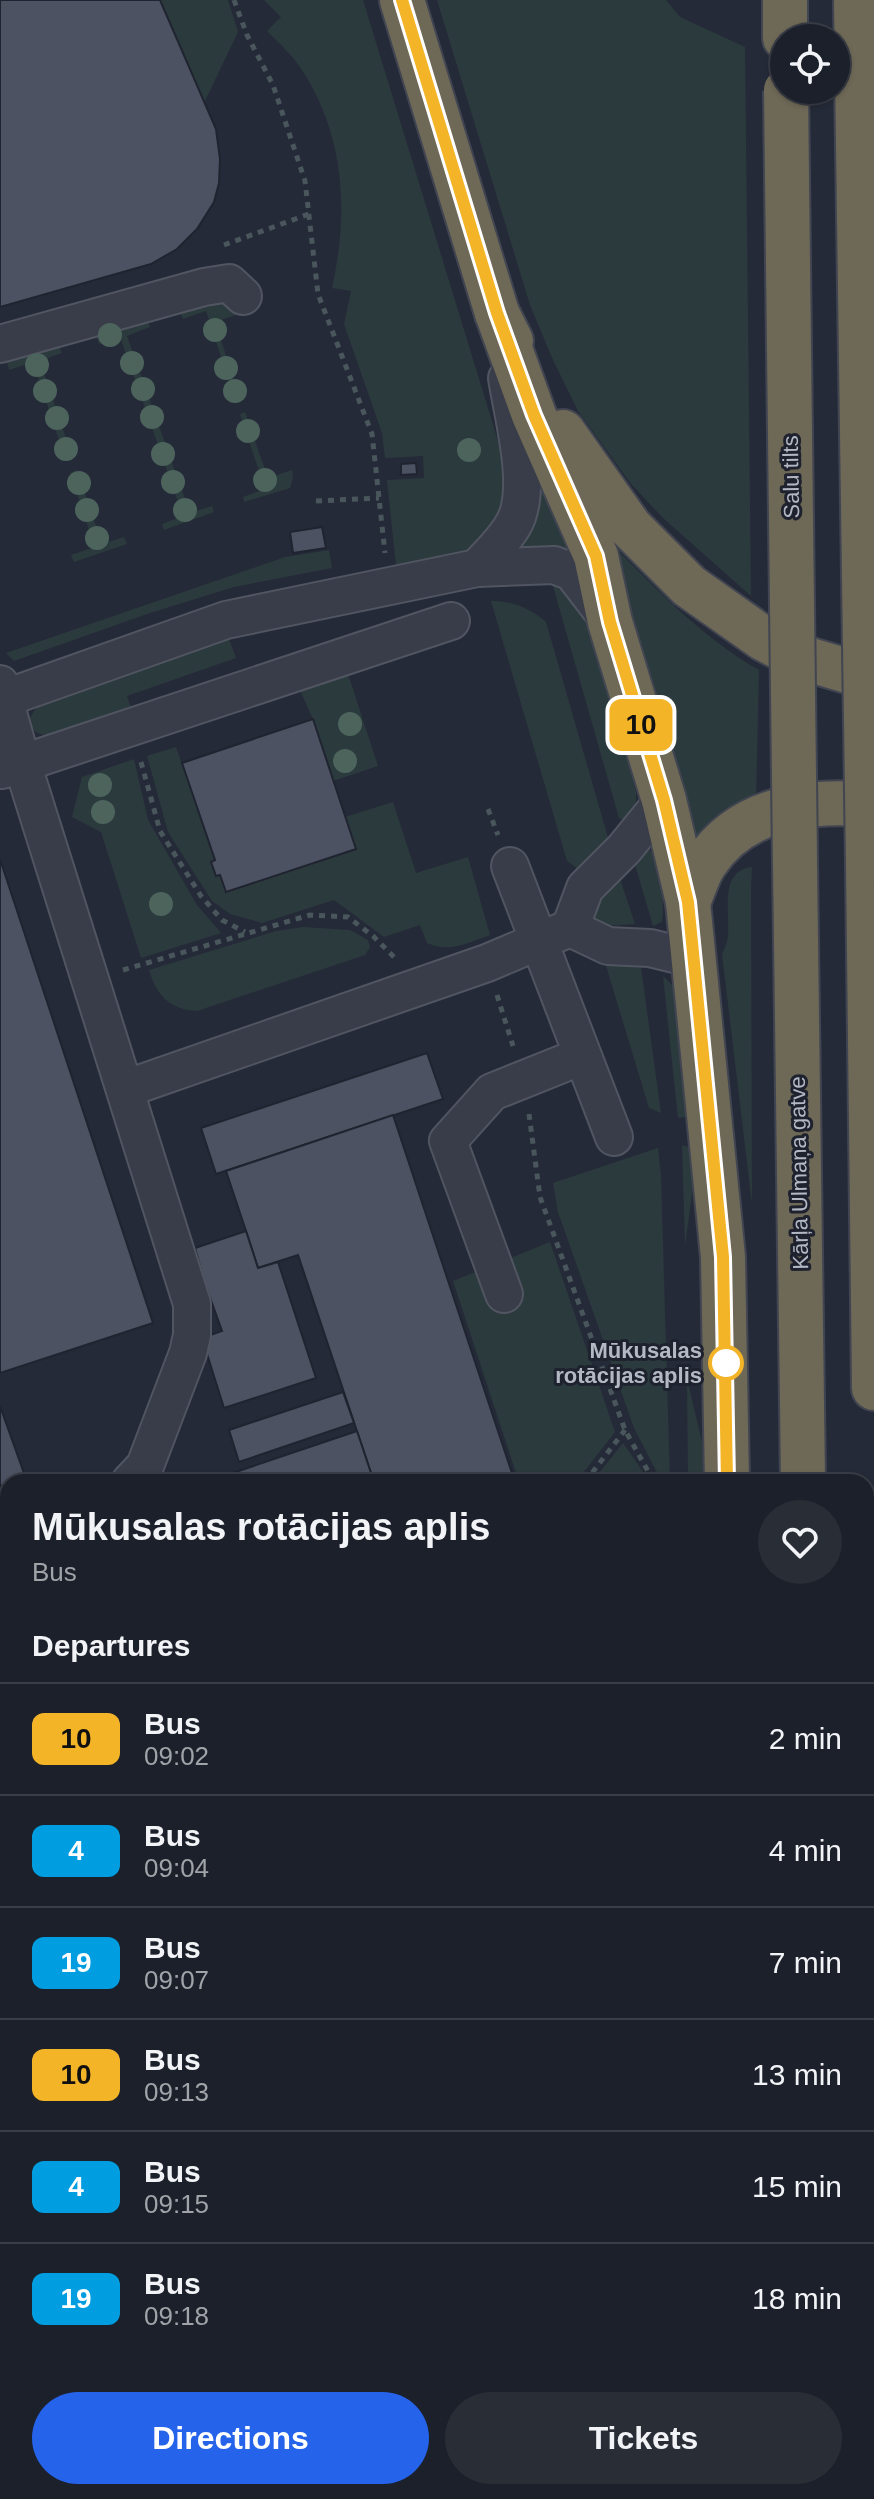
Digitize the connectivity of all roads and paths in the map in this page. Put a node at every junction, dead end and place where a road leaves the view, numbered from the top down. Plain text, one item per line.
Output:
1 (234, 0) edge
2 (402, 0) edge
3 (785, 0) edge
4 (856, 0) edge
5 (785, 24) edge
6 (786, 104) edge
7 (243, 296) dead end
8 (497, 313) junction
9 (0, 344) edge
10 (379, 498) junction
11 (316, 501) dead end
12 (477, 568) junction
13 (388, 585) junction
14 (451, 621) dead end
15 (610, 622) junction
16 (874, 679) edge
17 (1, 694) edge
18 (132, 727) junction
19 (11, 767) edge
20 (664, 800) junction
21 (874, 805) edge
22 (795, 863) joint
23 (510, 866) dead end
24 (688, 902) junction
25 (570, 928) junction
26 (246, 932) junction
27 (537, 941) junction
28 (695, 959) junction
29 (487, 963) junction
30 (91, 980) junction
31 (424, 985) junction
32 (582, 1056) junction
33 (524, 1079) junction
34 (125, 1089) junction
35 (614, 1137) dead end
36 (504, 1294) dead end
37 (874, 1388) edge
38 (625, 1430) junction
39 (138, 1474) edge
40 (591, 1474) edge
41 (650, 1474) edge
42 (727, 1474) edge
43 (803, 1474) edge

1 - 10 path
2 - 8 highway
3 - 5 highway
4 - 37 highway, bridge
6 - 22 highway, Salu tilts, bridge
7 - 9 street
8 - 12 street
8 - 15 highway
8 - 16 highway
10 - 11 path
10 - 13 path
12 - 13 street
12 - 15 street
13 - 17 street
14 - 18 street
15 - 20 highway
17 - 19 street
18 - 19 street
18 - 26 path
19 - 30 street
20 - 24 highway
20 - 25 street
21 - 24 highway
22 - 43 highway, Kārļa Ulmaņa gatve
23 - 27 street
24 - 28 highway
25 - 27 street
25 - 28 street
26 - 30 path
26 - 31 path
27 - 29 street
27 - 32 street
28 - 42 highway
29 - 31 street
29 - 33 path
30 - 34 street
31 - 34 street
32 - 33 street
32 - 35 street
33 - 36 street
33 - 38 path
34 - 39 street
38 - 40 path
38 - 41 path

